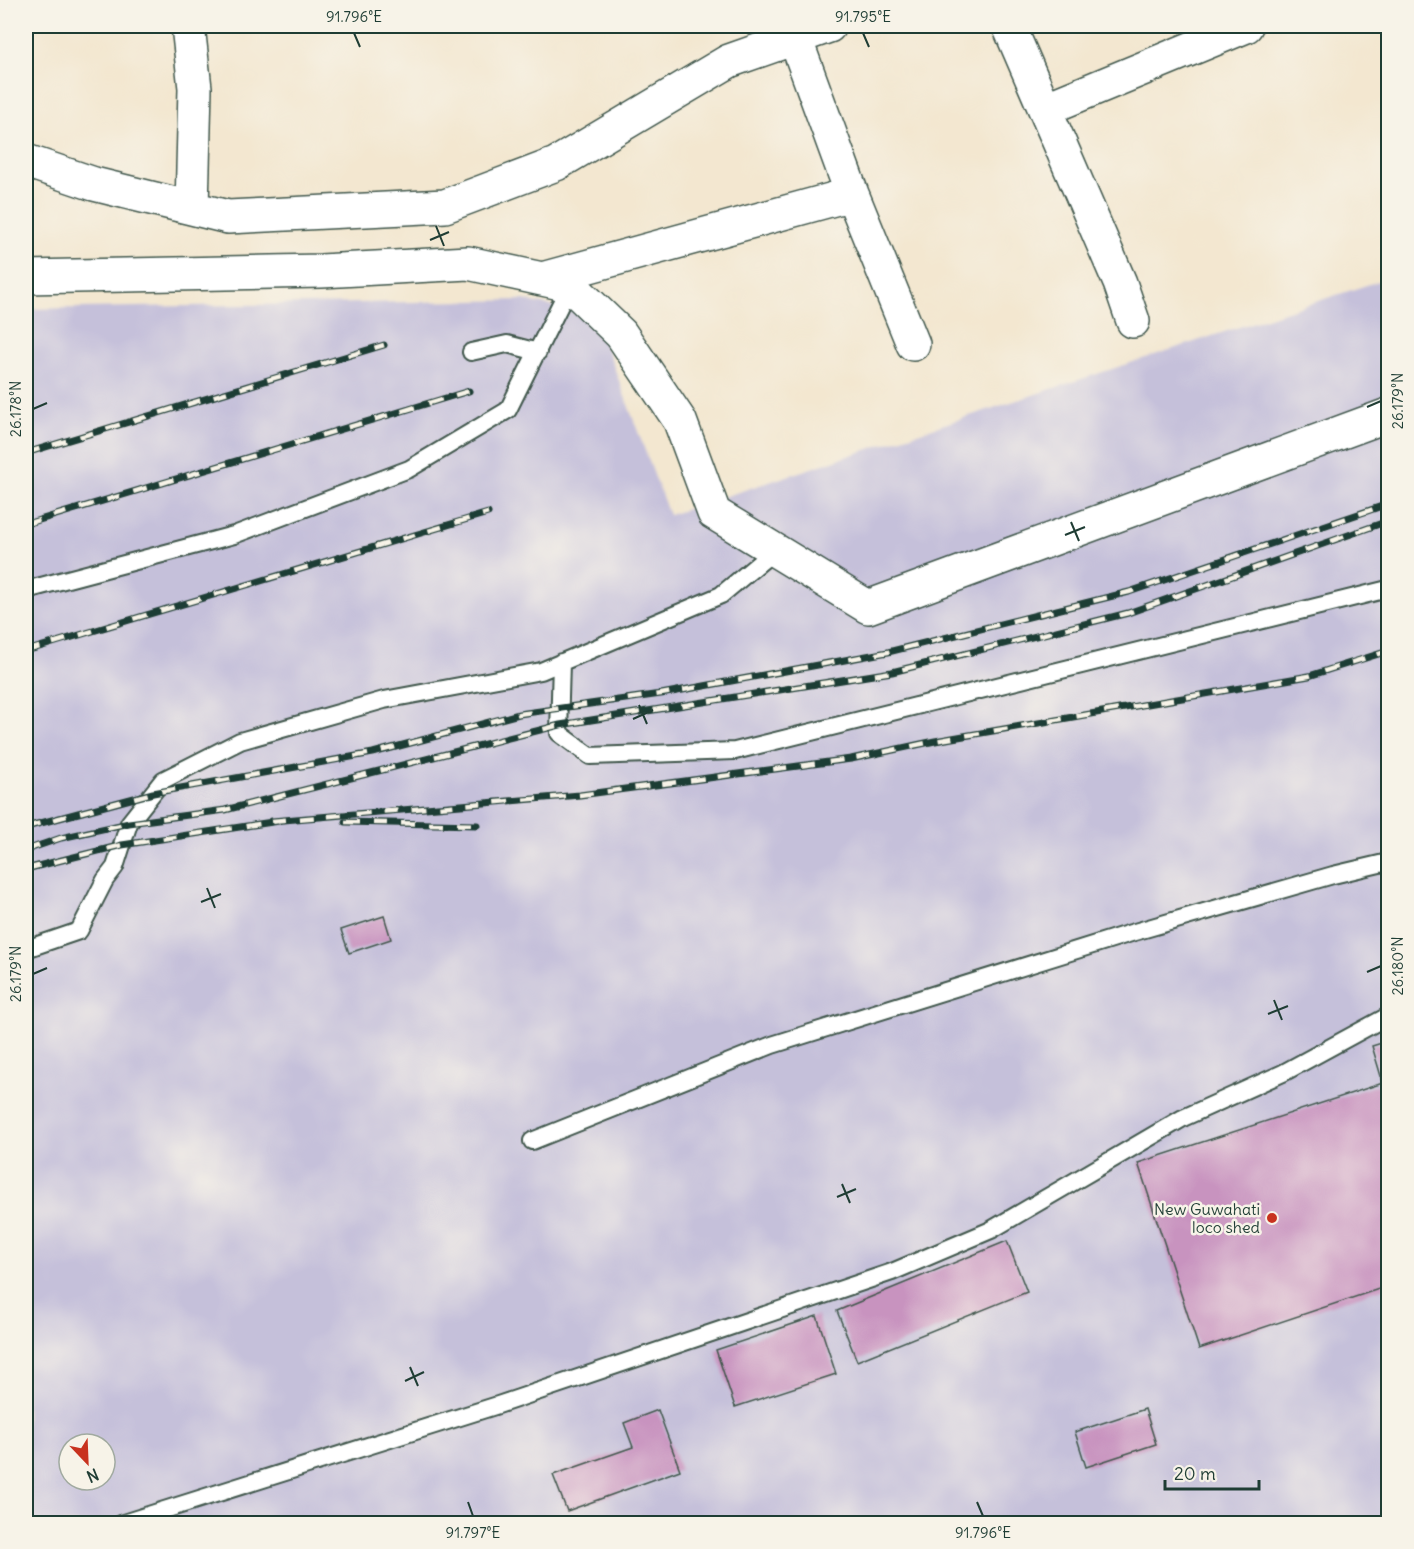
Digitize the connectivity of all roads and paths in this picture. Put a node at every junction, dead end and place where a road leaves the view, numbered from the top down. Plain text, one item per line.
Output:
1 (188, 26) edge
2 (829, 26) edge
3 (1009, 26) edge
4 (1246, 26) edge
5 (795, 38) junction
6 (1045, 109) junction
7 (26, 161) edge
8 (852, 194) junction
9 (192, 208) junction
10 (26, 277) edge
11 (556, 282) junction
12 (1133, 321) dead end
13 (913, 344) dead end
14 (471, 352) dead end
15 (538, 352) junction
16 (1389, 415) edge
17 (775, 550) junction
18 (1389, 589) edge
19 (26, 590) edge
20 (561, 662) junction
21 (1389, 862) edge
22 (26, 949) edge
23 (1389, 1016) edge
24 (532, 1141) dead end
25 (120, 1524) edge

1 - 9 street
2 - 5 street
3 - 6 street
4 - 6 street
5 - 8 street
5 - 9 street
6 - 12 street
7 - 9 street
8 - 11 street
8 - 13 street
10 - 11 street
11 - 15 lane
11 - 17 street
14 - 15 lane
15 - 19 lane
16 - 17 street
17 - 20 lane
18 - 20 lane
20 - 22 lane
21 - 24 lane
23 - 25 lane

